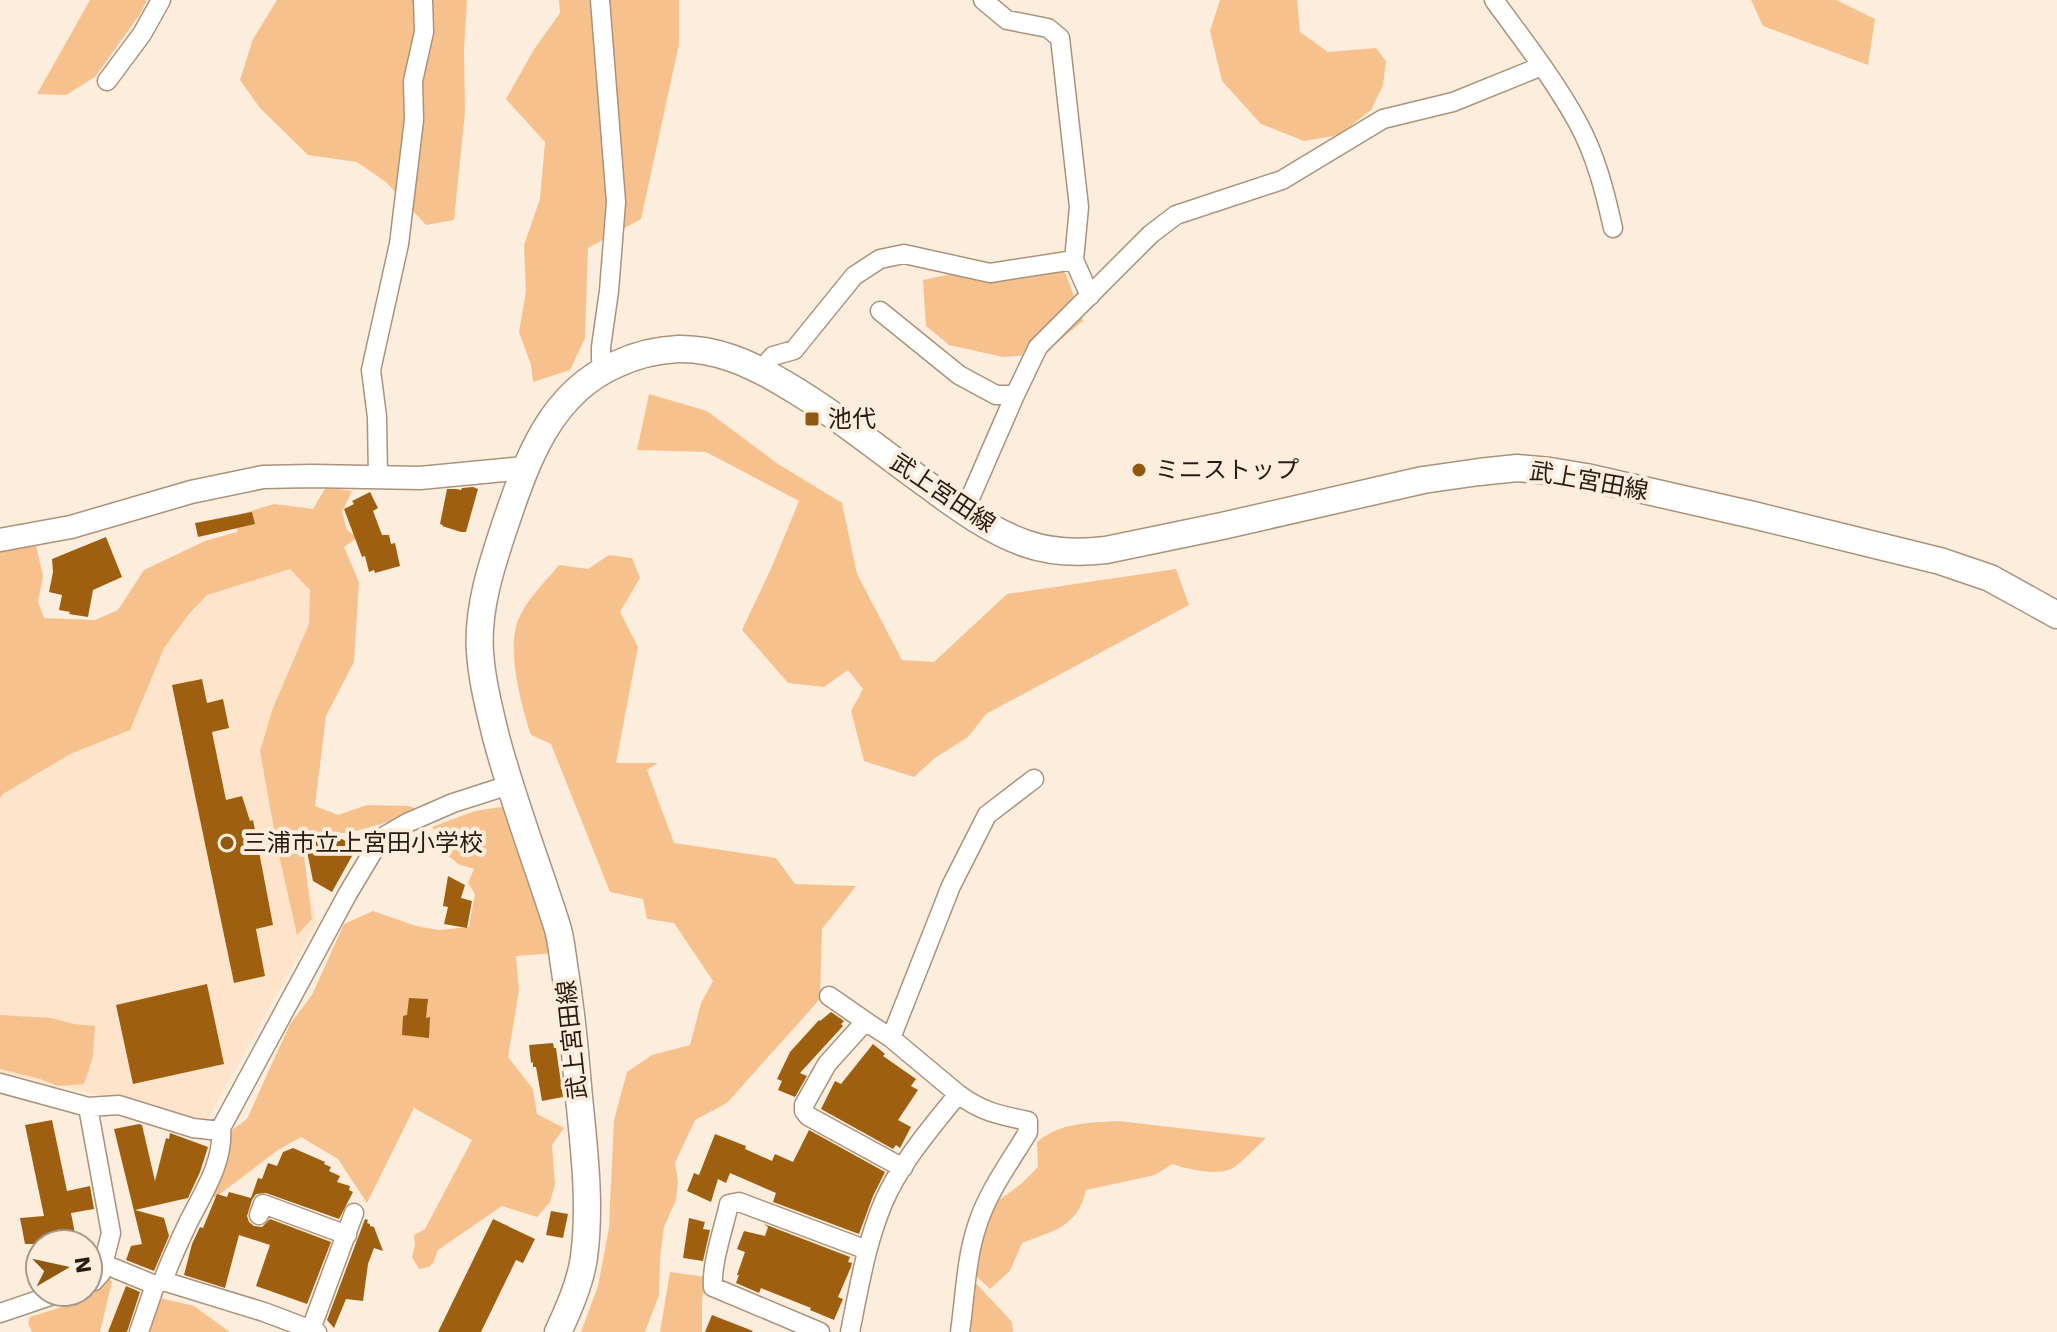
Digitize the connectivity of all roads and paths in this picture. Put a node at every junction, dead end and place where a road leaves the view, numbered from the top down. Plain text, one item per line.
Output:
1 (161, 0) edge
2 (423, 0) edge
3 (600, 0) edge
4 (983, 0) edge
5 (1494, 0) edge
6 (1542, 66) junction
7 (107, 81) dead end
8 (1613, 228) dead end
9 (1074, 260) junction
10 (1090, 296) junction
11 (880, 311) dead end
12 (606, 369) junction
13 (761, 370) junction
14 (1015, 395) junction
15 (524, 468) junction
16 (378, 478) junction
17 (964, 512) junction
18 (0, 540) edge
19 (2057, 615) edge
20 (1034, 779) dead end
21 (509, 785) junction
22 (829, 996) dead end
23 (868, 1023) junction
24 (891, 1038) junction
25 (0, 1083) edge
26 (958, 1094) junction
27 (88, 1107) junction
28 (221, 1128) junction
29 (903, 1168) junction
30 (354, 1213) dead end
31 (259, 1215) dead end
32 (347, 1235) junction
33 (867, 1250) junction
34 (104, 1264) joint
35 (159, 1283) junction
36 (24, 1305) edge
37 (0, 1313) edge
38 (314, 1331) edge
39 (139, 1332) edge
40 (558, 1332) edge
41 (820, 1332) edge
42 (850, 1332) edge
43 (960, 1332) edge

1 - 7 street
2 - 16 street
3 - 12 street
4 - 9 street
5 - 6 street
6 - 8 street
6 - 10 street
9 - 10 street
9 - 13 street
10 - 14 street
11 - 14 street
12 - 13 main road, 武上宮田線
12 - 15 main road, 武上宮田線
13 - 17 main road, 武上宮田線
14 - 17 street
15 - 16 street
15 - 21 main road, 武上宮田線
16 - 18 street
17 - 19 main road, 武上宮田線
20 - 24 street
21 - 28 street
21 - 40 main road, 武上宮田線
22 - 23 street
23 - 24 street
23 - 29 street
24 - 26 street
25 - 27 street
26 - 29 street
26 - 43 street
27 - 28 street
27 - 34 street
28 - 35 street
29 - 33 street
30 - 32 street
31 - 32 street
32 - 38 street
33 - 41 street
33 - 42 street
34 - 35 street
35 - 38 street
35 - 39 street
36 - 37 street

